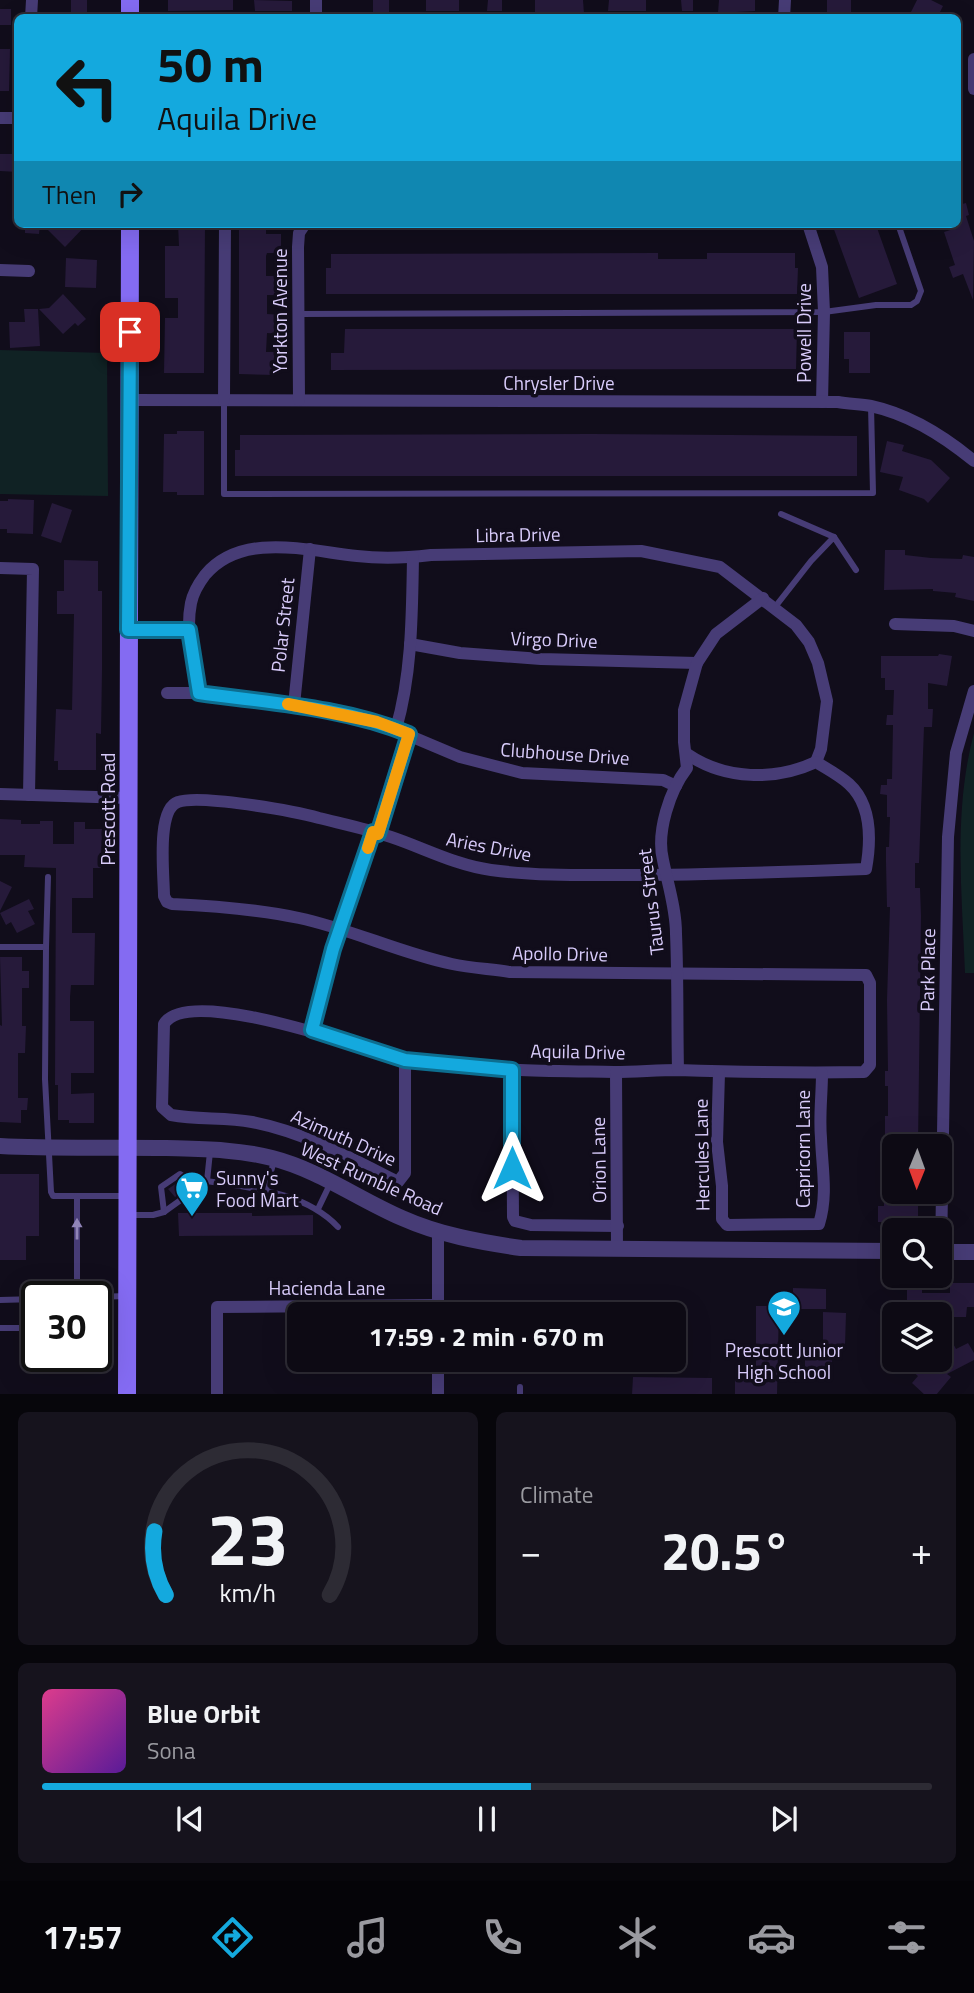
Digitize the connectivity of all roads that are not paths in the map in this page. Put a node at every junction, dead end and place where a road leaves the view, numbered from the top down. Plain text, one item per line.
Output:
1 (974, 59) edge
2 (974, 89) edge
3 (130, 228) edge
4 (225, 228) edge
5 (302, 228) edge
6 (809, 228) edge
7 (899, 228) edge
8 (0, 270) edge
9 (29, 271) dead end
10 (824, 312) junction
11 (298, 314) junction
12 (129, 400) junction
13 (224, 400) junction
14 (299, 400) junction
15 (822, 402) junction
16 (871, 406) junction
17 (974, 461) edge
18 (781, 514) dead end
19 (834, 537) junction
20 (310, 550) junction
21 (413, 557) junction
22 (0, 568) edge
23 (856, 570) dead end
24 (763, 598) junction
25 (775, 607) junction
26 (895, 624) dead end
27 (128, 630) junction
28 (189, 630) junction
29 (974, 631) edge
30 (410, 644) junction
31 (697, 663) junction
32 (974, 691) edge
33 (167, 693) dead end
34 (199, 693) junction
35 (294, 705) junction
36 (396, 729) junction
37 (409, 734) junction
38 (687, 754) junction
39 (816, 762) junction
40 (676, 786) junction
41 (0, 794) edge
42 (29, 795) junction
43 (128, 798) junction
44 (376, 833) junction
45 (667, 875) junction
46 (48, 877) dead end
47 (167, 902) joint
48 (340, 928) junction
49 (0, 947) edge
50 (46, 947) junction
51 (677, 973) junction
52 (168, 1017) joint
53 (312, 1030) junction
54 (405, 1060) junction
55 (869, 1069) joint
56 (512, 1070) junction
57 (677, 1070) junction
58 (616, 1072) junction
59 (719, 1073) junction
60 (822, 1073) junction
61 (0, 1146) edge
62 (128, 1148) junction
63 (48, 1149) junction
64 (211, 1149) junction
65 (274, 1158) junction
66 (332, 1180) junction
67 (207, 1181) junction
68 (198, 1186) junction
69 (266, 1189) junction
70 (77, 1196) junction
71 (128, 1196) junction
72 (318, 1209) junction
73 (163, 1212) junction
74 (128, 1215) junction
75 (941, 1218) edge
76 (819, 1224) joint
77 (338, 1227) dead end
78 (618, 1229) junction
79 (438, 1232) junction
80 (617, 1249) junction
81 (882, 1251) edge
82 (952, 1252) edge
83 (974, 1252) edge
84 (78, 1281) edge
85 (112, 1296) edge
86 (128, 1296) junction
87 (21, 1299) edge
88 (0, 1300) edge
89 (438, 1302) edge
90 (287, 1308) edge
91 (0, 1328) edge
92 (21, 1328) edge
93 (438, 1372) edge
94 (127, 1394) edge
95 (217, 1394) edge
96 (438, 1394) edge

1 - 2 street
3 - 12 main road, Prescott Road
4 - 13 street
5 - 11 street, Yorkton Avenue
6 - 10 street, Powell Drive
7 - 10 lane
8 - 9 street
10 - 11 lane
10 - 15 street, Powell Drive
11 - 14 street, Yorkton Avenue
12 - 13 street, Chrysler Drive
12 - 27 main road, Prescott Road
13 - 14 street, Chrysler Drive
13 - 16 lane
14 - 15 street, Chrysler Drive
15 - 16 street, Chrysler Drive
16 - 17 street, Chrysler Drive
18 - 19 lane
19 - 23 lane
19 - 25 lane
20 - 21 street, Libra Drive
20 - 28 street, Libra Drive
20 - 35 street, Polar Street
21 - 24 street, Libra Drive
21 - 30 street
22 - 42 street
24 - 25 street, Libra Drive
24 - 31 street, Taurus Street
25 - 39 street, Libra Drive
26 - 29 street
27 - 28 street
27 - 43 main road, Prescott Road
28 - 34 street, Libra Drive
30 - 31 street, Virgo Drive
30 - 36 street
31 - 38 street, Taurus Street
32 - 75 street, Park Place
33 - 34 street, Clubhouse Drive
34 - 35 street, Clubhouse Drive
35 - 36 street, Clubhouse Drive
36 - 37 street, Clubhouse Drive
37 - 40 street, Clubhouse Drive
37 - 44 street
38 - 39 street
38 - 40 street, Taurus Street
39 - 45 street, Aries Drive
40 - 45 street, Taurus Street
41 - 42 street
42 - 43 street
43 - 62 main road, Prescott Road
44 - 45 street, Aries Drive
44 - 47 street, Aries Drive
44 - 48 street
45 - 51 street, Taurus Street
46 - 50 lane
47 - 48 street, Apollo Drive
48 - 51 street, Apollo Drive
48 - 53 street
49 - 50 lane
50 - 63 lane
51 - 55 street, Apollo Drive
51 - 57 street, Taurus Street
52 - 53 street, Aquila Drive
52 - 54 street, Azimuth Drive
53 - 54 street, Aquila Drive
54 - 56 street, Aquila Drive
55 - 60 street, Aquila Drive
56 - 58 street, Aquila Drive
56 - 78 street
57 - 58 street, Aquila Drive
57 - 59 street, Aquila Drive
58 - 78 street, Orion Lane
59 - 60 street, Aquila Drive
59 - 76 street, Hercules Lane
60 - 76 street, Capricorn Lane
61 - 63 street, West Rumble Road
62 - 63 street, West Rumble Road
62 - 64 street, West Rumble Road
62 - 71 main road, Prescott Road
63 - 70 lane
64 - 65 street, West Rumble Road
64 - 67 lane
65 - 66 street, West Rumble Road
65 - 69 lane
66 - 72 lane
66 - 79 street, West Rumble Road
67 - 68 lane
67 - 69 lane
68 - 73 lane
68 - 73 lane
69 - 72 lane
70 - 71 lane
84 -> 70 lane
71 - 74 main road, Prescott Road
72 - 77 lane
73 - 74 lane
74 - 86 main road, Prescott Road
78 - 80 street, Orion Lane
79 - 80 street, West Rumble Road
79 - 89 street
80 - 81 street, West Rumble Road
82 - 83 street
85 - 86 lane
86 - 94 main road, Prescott Road
87 - 88 lane
90 - 95 street, Hacienda Lane
91 - 92 lane
93 - 96 street

